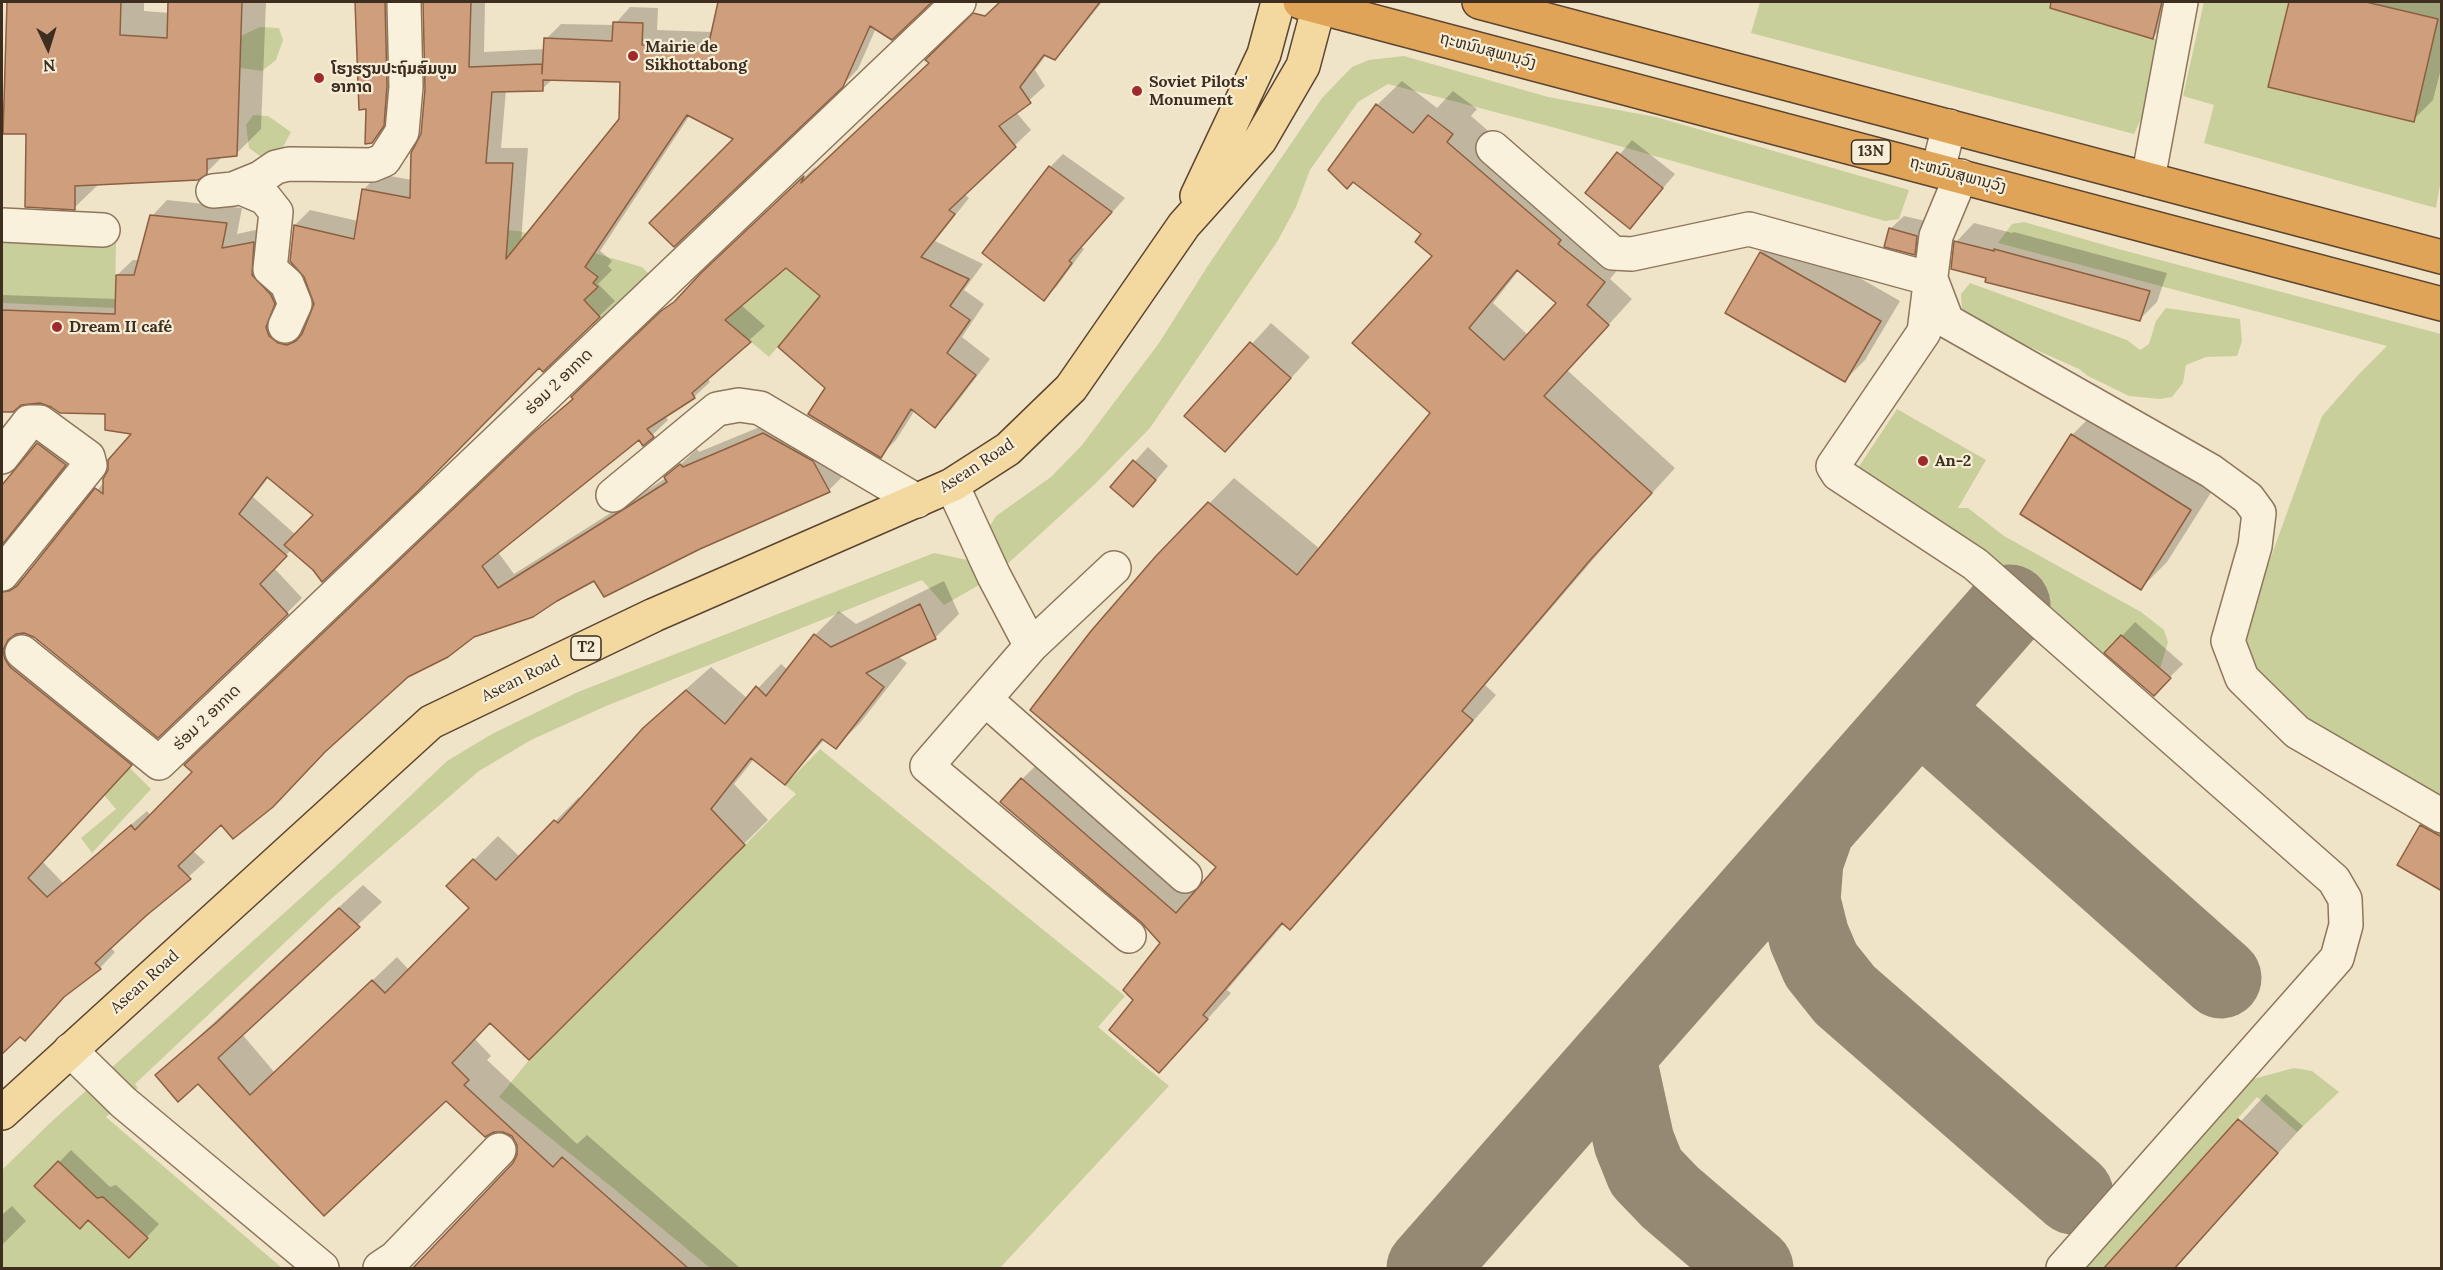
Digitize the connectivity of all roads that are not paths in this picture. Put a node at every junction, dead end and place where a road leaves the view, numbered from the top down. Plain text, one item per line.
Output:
1 (404, 2) edge
2 (959, 2) edge
3 (1278, 2) edge
4 (1479, 2) edge
5 (2181, 2) edge
6 (1313, 3) edge
7 (1949, 126) junction
8 (1493, 148) dead end
9 (1949, 173) junction
10 (2148, 179) junction
11 (2, 225) edge
12 (1184, 225) junction
13 (103, 230) dead end
14 (2442, 257) edge
15 (1931, 279) junction
16 (2442, 304) edge
17 (285, 326) dead end
18 (2, 457) edge
19 (952, 485) junction
20 (613, 495) dead end
21 (917, 501) junction
22 (1114, 568) dead end
23 (2, 574) edge
24 (1030, 646) junction
25 (22, 652) dead end
26 (985, 699) junction
27 (2442, 816) edge
28 (1185, 876) dead end
29 (1129, 936) dead end
30 (70, 1050) junction
31 (2, 1113) edge
32 (498, 1150) dead end
33 (322, 1269) edge
34 (380, 1269) edge
35 (2063, 1269) edge

1 - 17 street
2 - 25 street, ຮ່ອມ 2 ອາກາດ
3 - 12 main road, Asean Road
4 - 7 highway
5 - 10 street
6 - 9 highway, ຖະຫນົນສຸພານຸວົງ / 13N
6 - 12 main road, Asean Road
7 - 9 street
7 - 10 highway
8 - 15 street
9 - 15 street
9 - 16 highway, ຖະຫນົນສຸພານຸວົງ / 13N
10 - 14 highway
11 - 13 street
12 - 19 main road, Asean Road / T2
15 - 27 street
15 - 35 street
18 - 23 street
19 - 21 main road, Asean Road / T2
19 - 24 street
20 - 21 street
21 - 30 main road, Asean Road / T2
22 - 24 street
24 - 26 street
26 - 28 street
26 - 29 street
30 - 31 main road, Asean Road / T2
30 - 33 street
32 - 34 street

